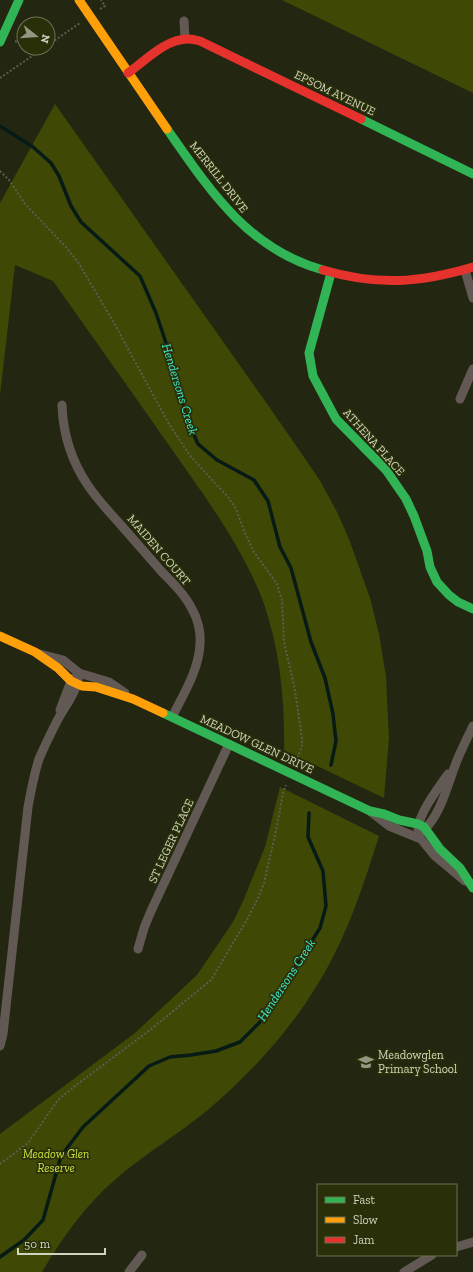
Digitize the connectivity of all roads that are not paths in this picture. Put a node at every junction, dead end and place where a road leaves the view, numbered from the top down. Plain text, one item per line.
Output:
1 (19, 0) edge
2 (79, 0) edge
3 (184, 21) dead end
4 (185, 39) junction
5 (0, 42) edge
6 (128, 73) junction
7 (473, 174) edge
8 (469, 268) edge
9 (331, 273) junction
10 (473, 298) edge
11 (473, 369) edge
12 (460, 399) dead end
13 (62, 404) dead end
14 (473, 609) edge
15 (0, 636) edge
16 (35, 652) junction
17 (79, 674) junction
18 (74, 683) junction
19 (133, 699) junction
20 (172, 717) junction
21 (473, 726) edge
22 (229, 744) junction
23 (370, 811) junction
24 (422, 826) junction
25 (417, 836) junction
26 (473, 887) edge
27 (138, 949) dead end
28 (0, 1046) edge
29 (473, 1242) edge
30 (458, 1246) edge
31 (473, 1247) edge
32 (142, 1255) dead end
33 (430, 1256) edge
34 (129, 1272) edge
35 (404, 1272) edge

1 - 5 street
2 - 6 street, MERRILL DRIVE
3 - 4 street
4 - 6 street
4 - 7 street, EPSOM AVENUE
6 - 9 street, MERRILL DRIVE
8 - 9 street, MERRILL DRIVE
8 - 10 street
9 - 14 street, ATHENA PLACE
11 - 12 street
13 - 20 street, MAIDEN COURT
15 - 16 street, MEADOW GLEN DRIVE
16 - 17 street, MEADOW GLEN DRIVE
16 - 18 street, MEADOW GLEN DRIVE
17 - 18 street
17 - 19 street, MEADOW GLEN DRIVE
18 - 19 street, MEADOW GLEN DRIVE
18 - 28 street
19 - 20 street, MEADOW GLEN DRIVE
20 - 22 street, MEADOW GLEN DRIVE
21 - 24 street
22 - 23 street, MEADOW GLEN DRIVE
22 - 27 street, ST LEGER PLACE
23 - 24 street, MEADOW GLEN DRIVE
23 - 25 street, MEADOW GLEN DRIVE
24 - 25 street
24 - 26 street, MEADOW GLEN DRIVE
25 - 26 street, MEADOW GLEN DRIVE
29 - 30 street
30 - 31 street
32 - 34 street
33 - 35 street

